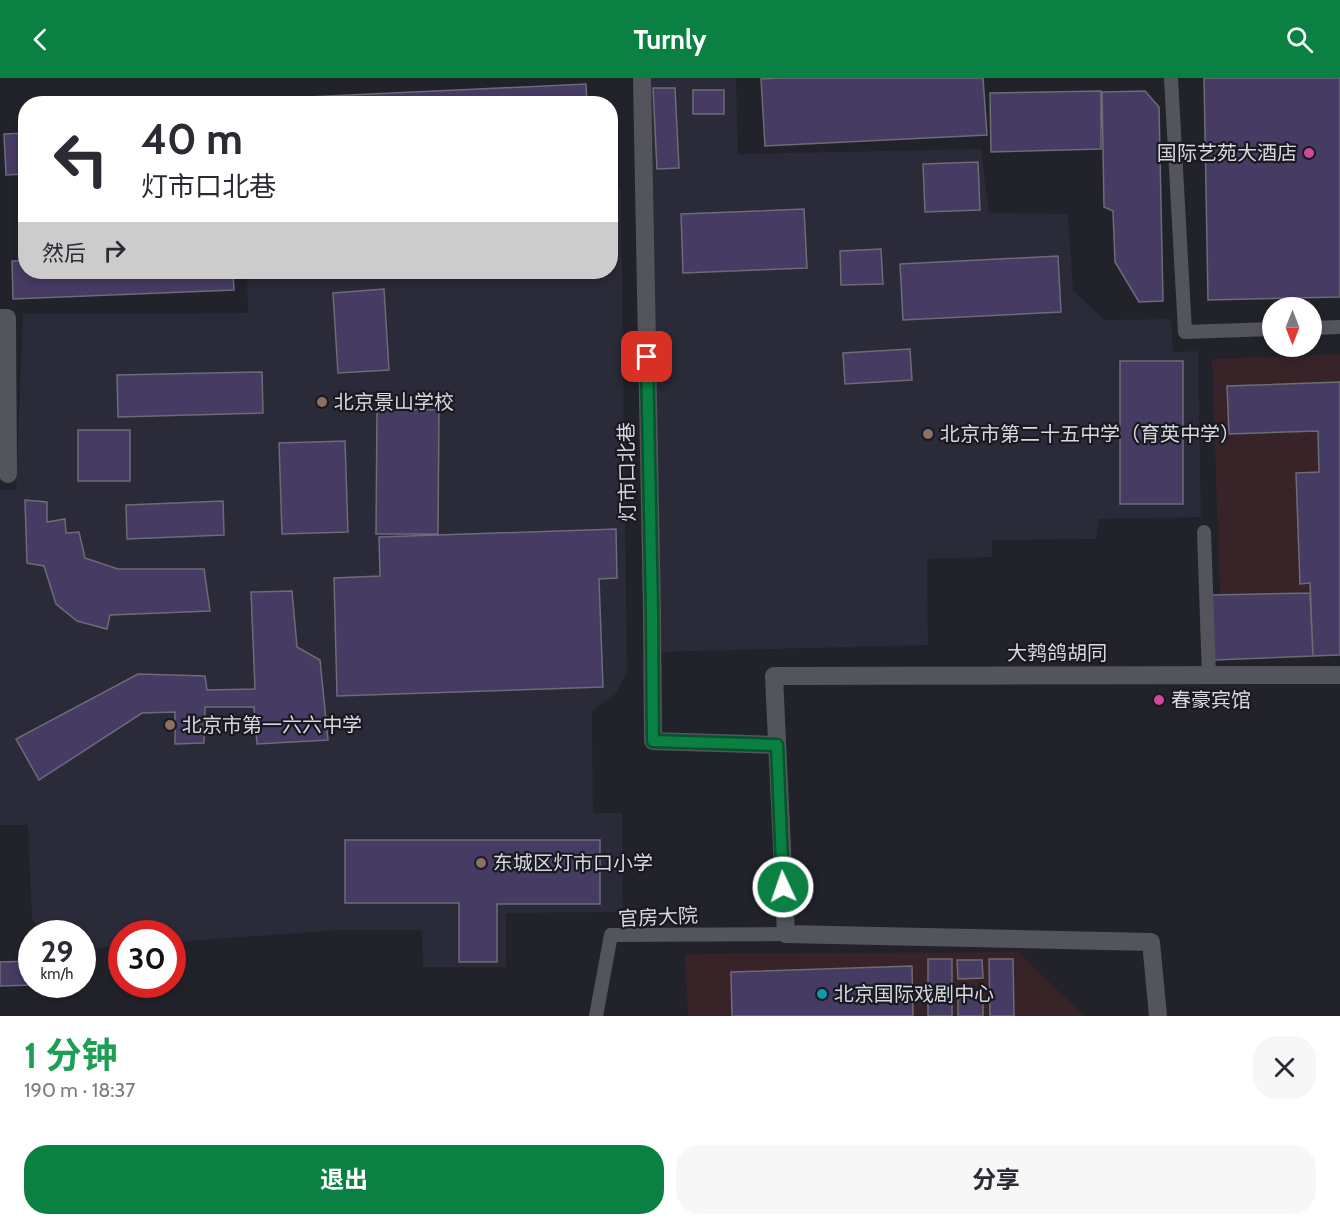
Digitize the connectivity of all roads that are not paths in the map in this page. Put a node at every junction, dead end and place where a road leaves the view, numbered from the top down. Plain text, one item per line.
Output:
1 (642, 78) edge
2 (1172, 78) edge
3 (0, 318) edge
4 (1340, 327) edge
5 (1322, 328) edge
6 (1262, 329) edge
7 (8, 474) dead end
8 (1204, 532) dead end
9 (1340, 675) edge
10 (1209, 676) junction
11 (777, 745) junction
12 (786, 934) junction
13 (596, 1016) edge
14 (1158, 1016) edge

1 - 11 street, 灯市口北巷
2 - 6 lane
3 - 7 street
4 - 5 lane
8 - 10 lane
9 - 10 street, 大鹁鸽胡同
10 - 11 street, 大鹁鸽胡同
11 - 12 street
12 - 13 lane, 官房大院
12 - 14 street

